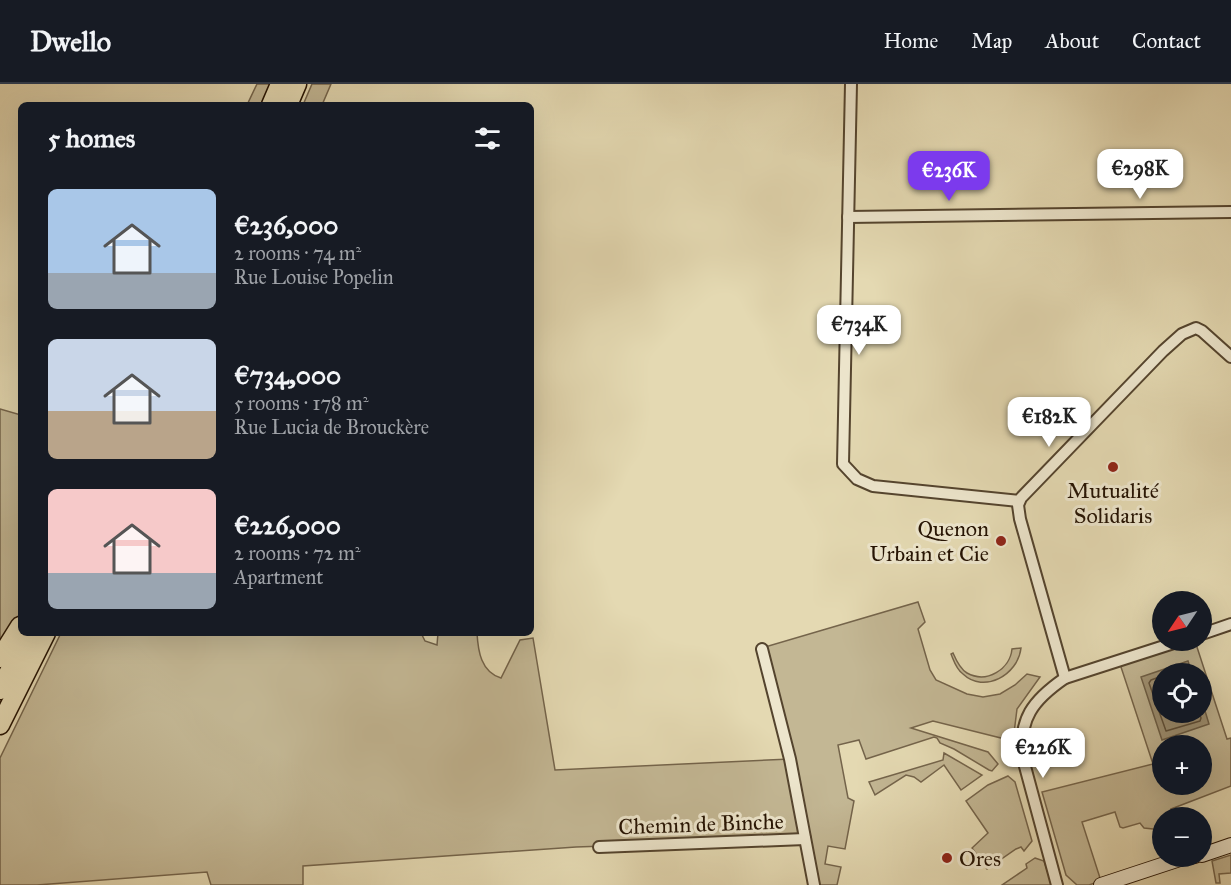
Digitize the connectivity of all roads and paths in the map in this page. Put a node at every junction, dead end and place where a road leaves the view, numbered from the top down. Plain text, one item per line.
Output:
1 (280, 84) edge
2 (297, 84) edge
3 (851, 84) edge
4 (272, 102) edge
5 (289, 102) edge
6 (1231, 212) edge
7 (848, 217) junction
8 (1231, 357) edge
9 (1019, 501) junction
10 (1231, 624) edge
11 (18, 629) edge
12 (1212, 631) edge
13 (27, 636) edge
14 (44, 636) edge
15 (762, 649) dead end
16 (1152, 650) edge
17 (0, 658) edge
18 (1065, 678) junction
19 (0, 690) edge
20 (0, 725) edge
21 (805, 839) junction
22 (1231, 845) edge
23 (599, 847) dead end
24 (1212, 852) edge
25 (1161, 867) edge
26 (1122, 883) edge
27 (814, 885) edge
28 (1057, 885) edge
29 (1101, 885) edge

1 - 4 highway
2 - 5 highway
3 - 7 street
6 - 7 street
7 - 9 street
8 - 9 street
9 - 18 street
10 - 12 street
11 - 17 highway
13 - 19 highway
14 - 20 highway
15 - 21 street, Chemin de Binche
16 - 18 street
18 - 28 street
21 - 23 street, Chemin de Binche
21 - 27 street, Chemin de Binche
22 - 24 main road
25 - 26 main road
26 - 29 main road

